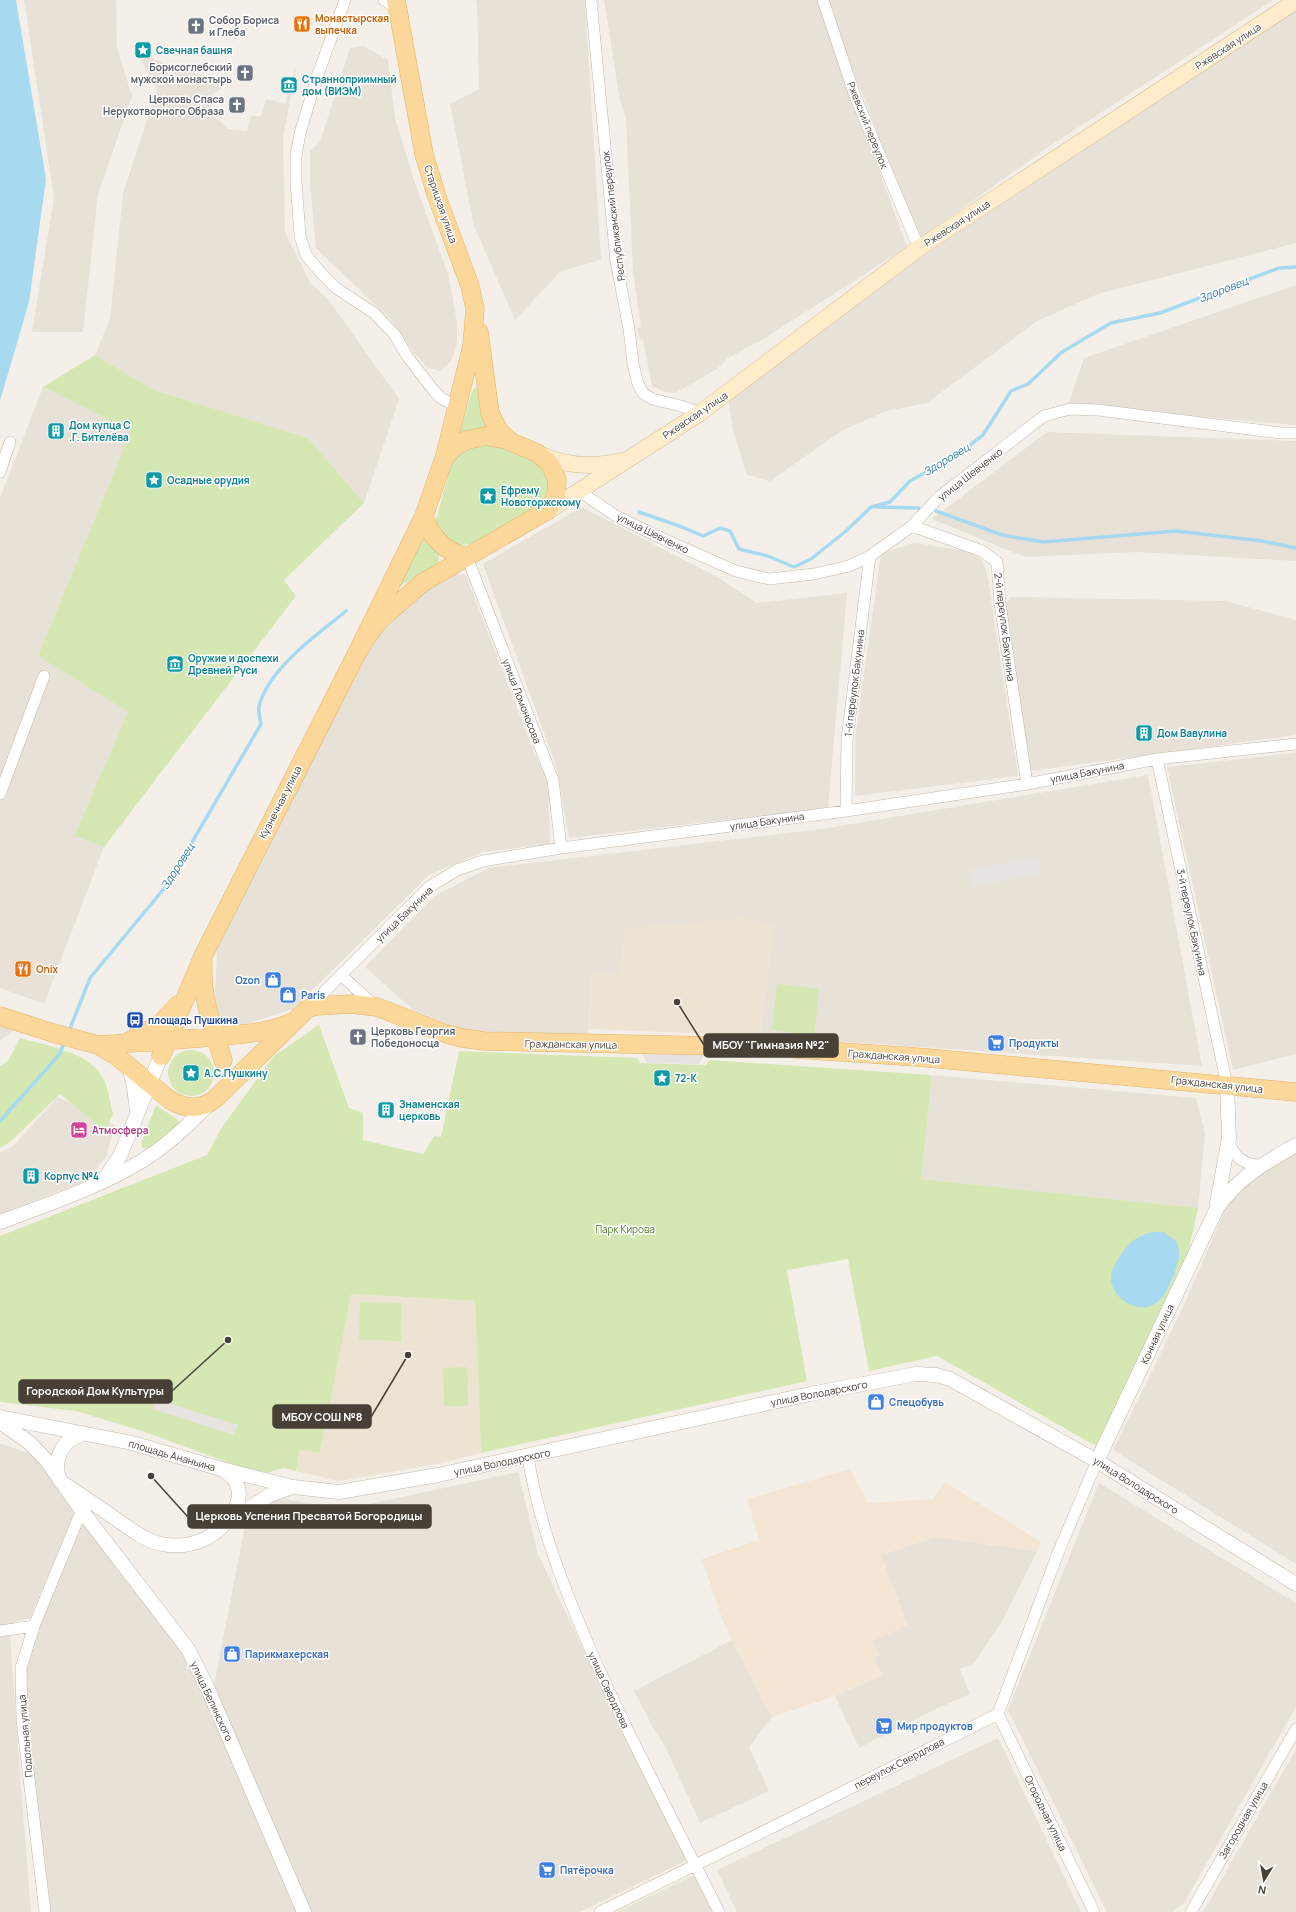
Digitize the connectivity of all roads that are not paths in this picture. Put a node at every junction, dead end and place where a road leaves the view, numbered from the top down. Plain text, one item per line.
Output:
1 (345, 0) edge
2 (591, 0) edge
3 (823, 0) edge
4 (1296, 1) edge
5 (392, 3) edge
6 (918, 248) junction
7 (475, 309) junction
8 (457, 407) junction
9 (700, 413) junction
10 (1296, 433) edge
11 (510, 441) junction
12 (10, 442) dead end
13 (537, 454) junction
14 (627, 459) junction
15 (443, 461) junction
16 (0, 472) edge
17 (579, 491) junction
18 (544, 514) junction
19 (424, 516) junction
20 (912, 526) junction
21 (870, 556) junction
22 (468, 557) junction
23 (358, 651) junction
24 (44, 676) dead end
25 (1296, 744) edge
26 (1157, 759) junction
27 (1027, 784) junction
28 (0, 794) edge
29 (846, 811) junction
30 (561, 848) junction
31 (204, 954) junction
32 (341, 975) junction
33 (188, 990) junction
34 (377, 1007) junction
35 (302, 1014) junction
36 (0, 1016) edge
37 (216, 1036) junction
38 (93, 1043) junction
39 (120, 1044) junction
40 (172, 1048) junction
41 (223, 1060) junction
42 (129, 1066) junction
43 (150, 1083) junction
44 (1227, 1085) junction
45 (1296, 1092) edge
46 (167, 1097) junction
47 (216, 1097) junction
48 (137, 1115) junction
49 (1229, 1138) junction
50 (1296, 1145) edge
51 (1262, 1165) junction
52 (102, 1182) junction
53 (1216, 1208) junction
54 (0, 1222) edge
55 (0, 1418) edge
56 (0, 1422) edge
57 (82, 1434) junction
58 (528, 1457) junction
59 (1097, 1460) junction
60 (218, 1468) junction
61 (60, 1481) junction
62 (293, 1487) junction
63 (86, 1506) junction
64 (228, 1521) junction
65 (1296, 1584) edge
66 (34, 1626) junction
67 (0, 1631) edge
68 (998, 1714) junction
69 (1296, 1729) edge
70 (696, 1865) junction
71 (45, 1912) edge
72 (304, 1912) edge
73 (600, 1912) edge
74 (719, 1912) edge
75 (1094, 1912) edge
76 (1191, 1912) edge

1 - 8 street
2 - 9 street, Республиканский переулок
3 - 6 street, Ржевский переулок
4 - 6 main road, Ржевская улица
5 - 7 main road, Старицкая улица
6 - 9 main road, Ржевская улица
7 - 8 main road, Старицкая улица
7 - 11 main road
8 - 15 main road, Старицкая улица
9 - 14 main road, Ржевская улица
10 - 20 street, улица Шевченко
11 - 13 main road
11 - 15 main road
12 - 16 street
13 - 14 main road, Ржевская улица
13 - 18 main road
14 - 17 main road, Ржевская улица
15 - 19 main road
17 - 18 main road, Ржевская улица
17 - 21 street, улица Шевченко
18 - 22 main road
19 - 22 main road
19 - 23 main road
20 - 21 street, улица Шевченко
20 - 27 street, 2-й переулок Бакунина
21 - 29 street, 1-й переулок Бакунина
22 - 23 main road
22 - 30 street, улица Ломоносова
23 - 31 main road, Кузнечная улица
24 - 28 street
25 - 26 street, улица Бакунина
26 - 27 street, улица Бакунина
26 - 44 street, 3-й переулок Бакунина
27 - 29 street, улица Бакунина
29 - 30 street, улица Бакунина
30 - 32 street, улица Бакунина
31 - 33 main road
31 - 37 main road
32 - 34 street, Гражданская улица
32 - 35 street, улица Бакунина
33 - 39 main road
33 - 40 main road
34 - 35 main road, Гражданская улица
34 - 44 main road, Гражданская улица
35 - 37 main road
35 - 47 main road
36 - 38 main road
37 - 40 main road
37 - 41 main road
38 - 39 main road
38 - 42 main road
39 - 40 main road
40 - 41 main road
40 - 43 street
40 - 46 main road
41 - 47 main road
42 - 43 main road
42 - 48 street
43 - 46 main road
43 - 48 street
44 - 45 main road, Гражданская улица
44 - 49 street, Конная улица
46 - 47 main road
47 - 52 street
48 - 52 street
49 - 51 street
49 - 53 street, Конная улица
50 - 51 street, Конная улица
51 - 53 street, Конная улица
52 - 54 street
53 - 59 street, Конная улица
55 - 57 street, площадь Ананьина
56 - 61 street, площадь Ананьина
57 - 60 street, площадь Ананьина
57 - 61 street
58 - 59 street, улица Володарского
58 - 62 street, улица Володарского
58 - 70 street, улица Свердлова
59 - 65 street, улица Володарского
59 - 68 street
60 - 62 street, улица Володарского
60 - 64 street, площадь Ананьина
61 - 63 street, площадь Ананьина
62 - 64 street, улица Володарского
63 - 64 street, площадь Ананьина
63 - 66 street, Подольная улица
63 - 72 street, улица Белинского
66 - 67 street
66 - 71 street, Подольная улица
68 - 70 street, переулок Свердлова
68 - 75 street, Огородная улица
69 - 76 street, Загородная улица
70 - 73 street, переулок Свердлова
70 - 74 street, улица Свердлова

